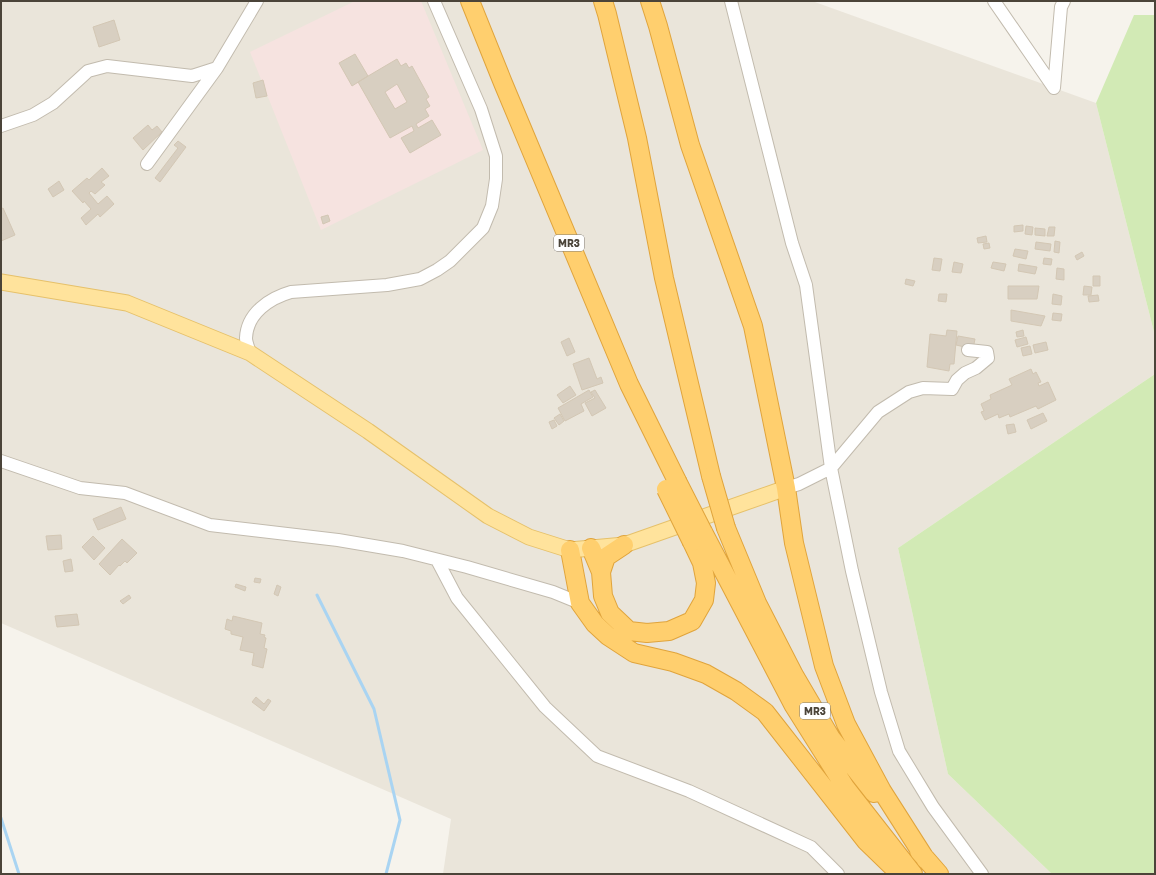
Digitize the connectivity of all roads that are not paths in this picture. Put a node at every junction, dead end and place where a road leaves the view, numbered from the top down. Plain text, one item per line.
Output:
1 (257, 1) edge
2 (434, 1) edge
3 (470, 1) edge
4 (603, 1) edge
5 (650, 1) edge
6 (731, 1) edge
7 (994, 1) edge
8 (1064, 1) edge
9 (217, 68) junction
10 (1, 126) edge
11 (147, 164) dead end
12 (1, 282) edge
13 (968, 350) dead end
14 (250, 353) junction
15 (1, 461) edge
16 (832, 468) junction
17 (786, 488) junction
18 (698, 537) junction
19 (624, 545) junction
20 (591, 548) junction
21 (570, 550) junction
22 (437, 560) junction
23 (601, 572) junction
24 (580, 602) junction
25 (926, 860) junction
26 (838, 874) edge
27 (900, 874) edge
28 (913, 874) edge
29 (939, 874) edge
30 (982, 874) edge

1 - 9 street
2 - 14 street
3 - 18 highway, MR3, bridge
4 - 25 highway, MR3, bridge
5 - 17 highway
6 - 16 street
7 - 8 street
9 - 10 street
9 - 11 street
12 - 14 main road
13 - 16 street
14 - 21 main road
15 - 22 street
16 - 17 street
16 - 30 street
17 - 19 main road
17 - 25 highway
18 - 23 highway
18 - 28 highway, MR3
19 - 20 main road
19 - 23 highway
20 - 21 main road
20 - 23 highway
21 - 24 highway
22 - 24 street
22 - 26 street
24 - 27 highway
25 - 29 highway, MR3

